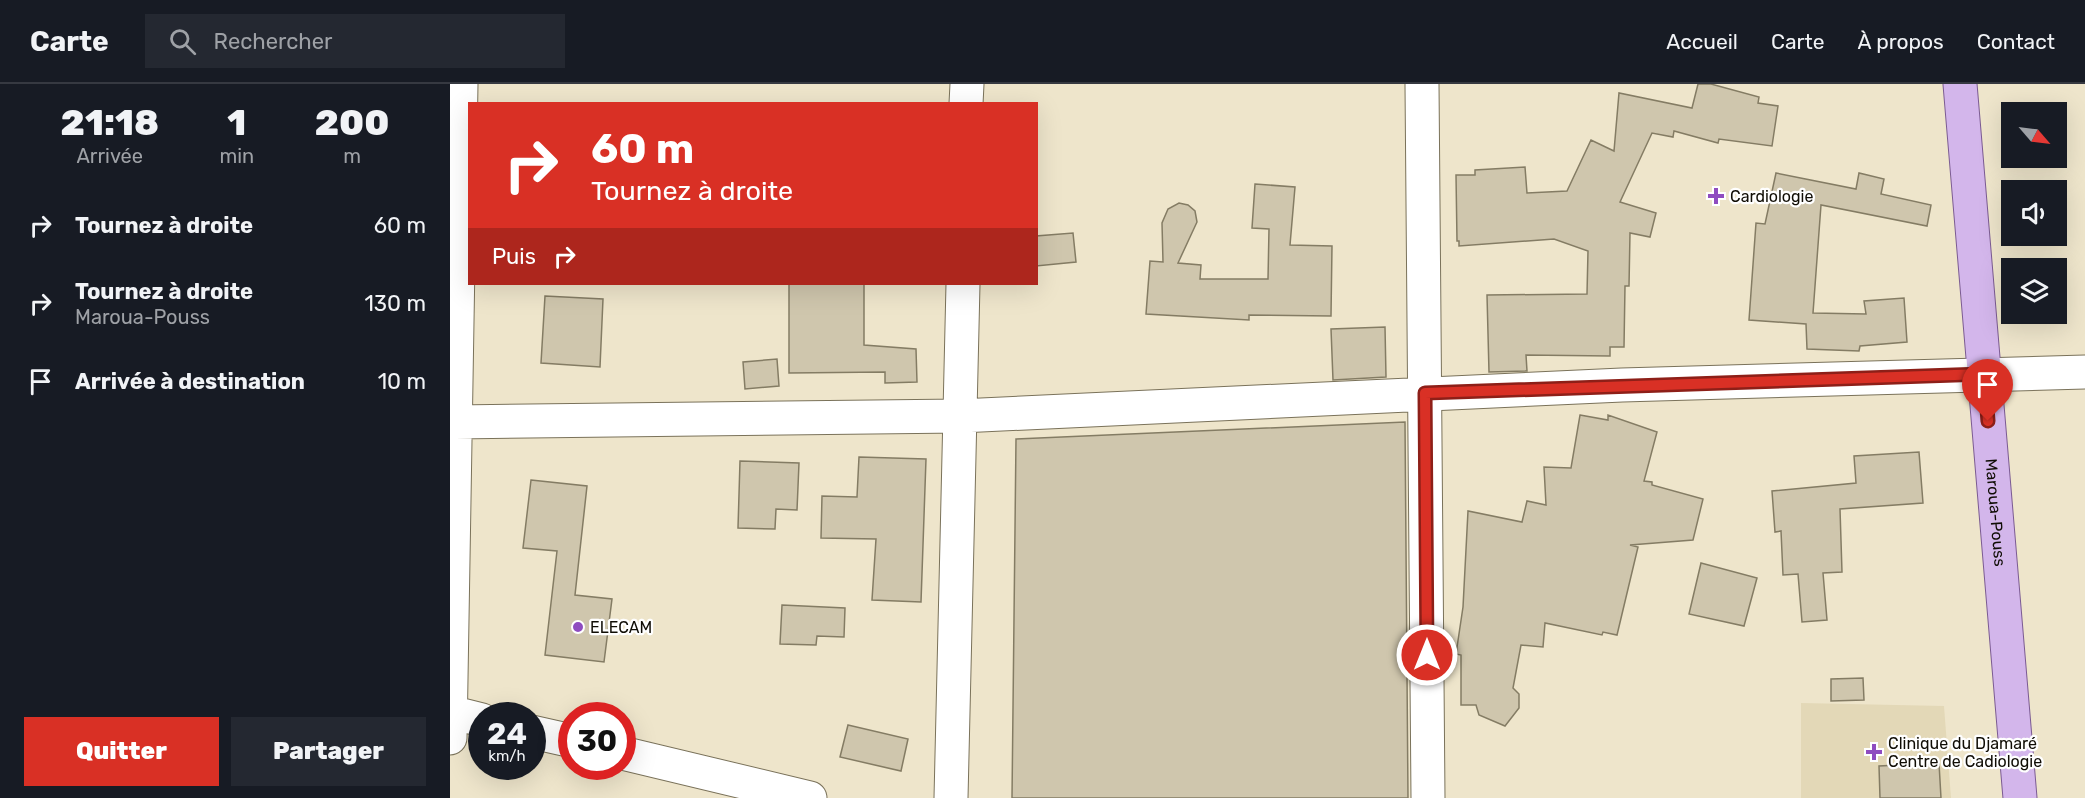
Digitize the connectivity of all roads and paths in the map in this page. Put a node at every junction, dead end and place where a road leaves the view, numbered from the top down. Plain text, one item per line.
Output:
1 (461, 84) edge
2 (967, 84) edge
3 (1422, 84) edge
4 (1960, 84) edge
5 (966, 102) edge
6 (963, 285) edge
7 (2085, 372) edge
8 (1984, 374) junction
9 (1425, 393) junction
10 (960, 416) junction
11 (455, 422) junction
12 (458, 721) edge
13 (636, 756) edge
14 (810, 798) edge
15 (951, 798) edge
16 (1428, 798) edge
17 (2020, 798) edge

1 - 11 street
2 - 5 street
3 - 9 street
4 - 8 main road, Maroua-Pouss
6 - 10 street
7 - 8 street
8 - 9 street
8 - 17 main road, Maroua-Pouss
9 - 10 street
9 - 16 street
10 - 11 street
10 - 15 street
11 - 12 street
13 - 14 street

